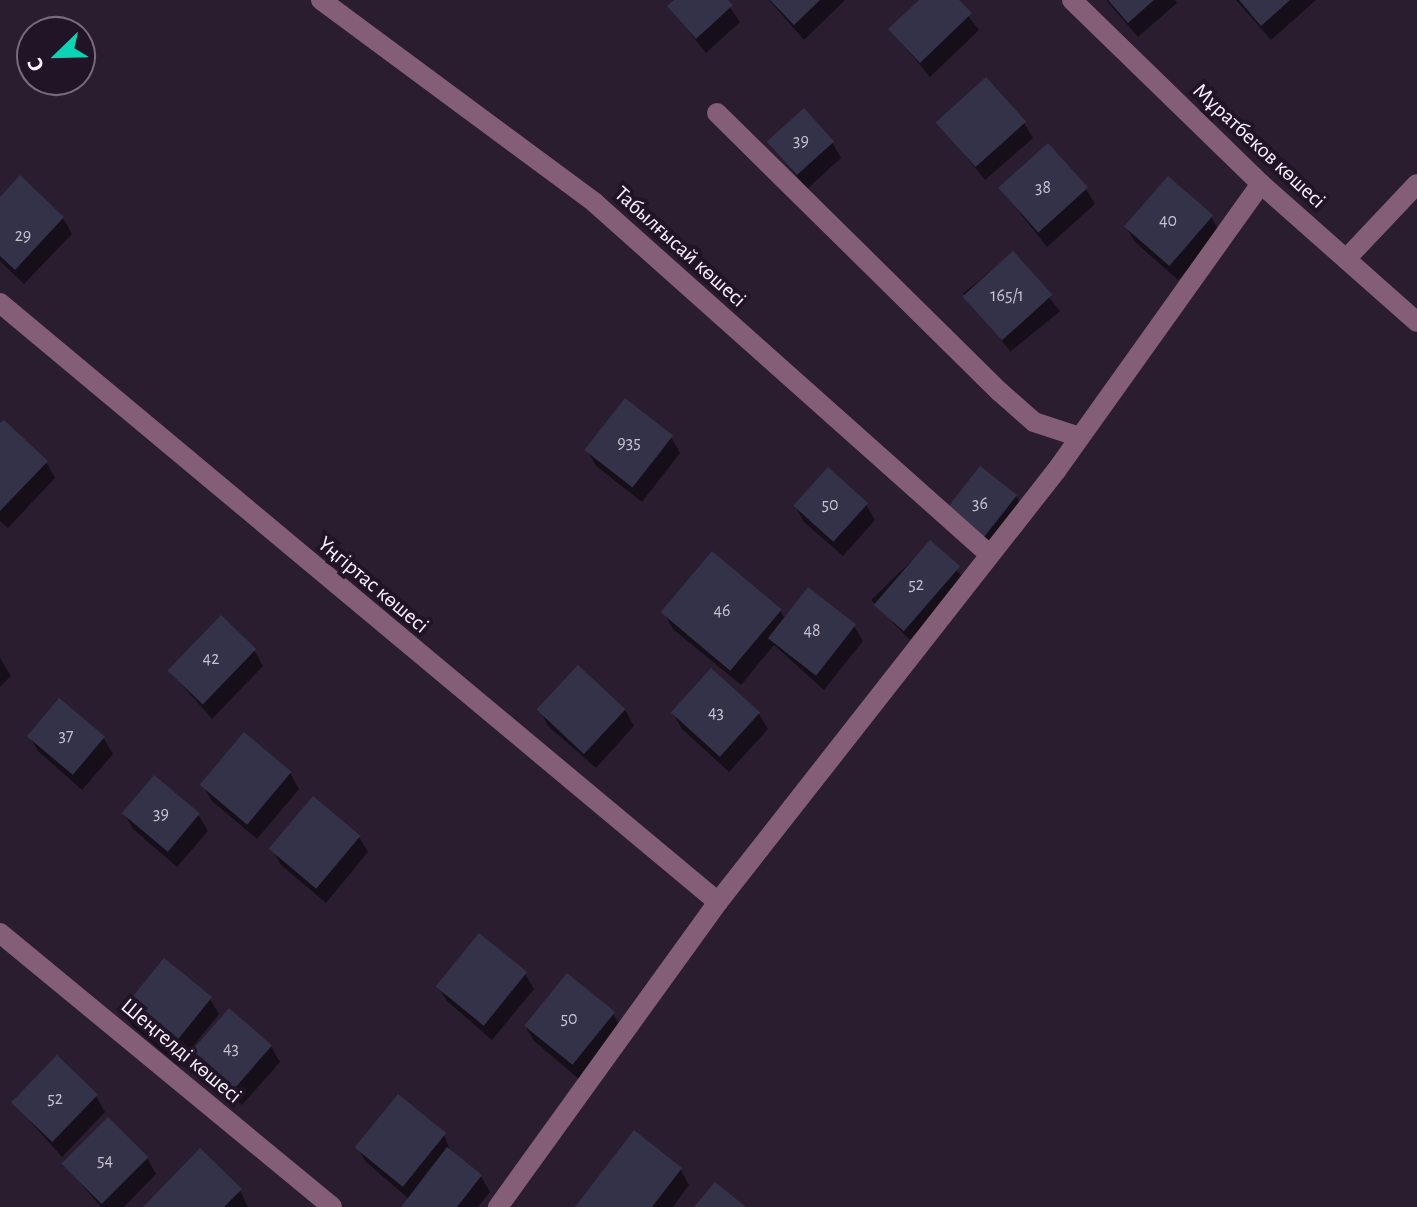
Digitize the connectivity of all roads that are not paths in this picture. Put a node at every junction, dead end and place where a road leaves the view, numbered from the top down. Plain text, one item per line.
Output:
1 (321, 0) edge
2 (1072, 0) edge
3 (717, 113) dead end
4 (1261, 184) junction
5 (1417, 184) edge
6 (1346, 259) junction
7 (0, 303) edge
8 (1417, 322) edge
9 (1080, 437) junction
10 (989, 554) junction
11 (718, 902) junction
12 (0, 933) edge
13 (332, 1207) edge
14 (498, 1207) edge

1 - 10 street, Табылғысай көшесі
2 - 4 street, Мұратбеков көшесі
3 - 9 street
4 - 6 street, Мұратбеков көшесі
4 - 9 street
5 - 6 street
6 - 8 street, Мұратбеков көшесі
7 - 11 street, Үңгіртас көшесі
9 - 10 street
10 - 11 street
11 - 14 street
12 - 13 street, Шеңгелді көшесі

